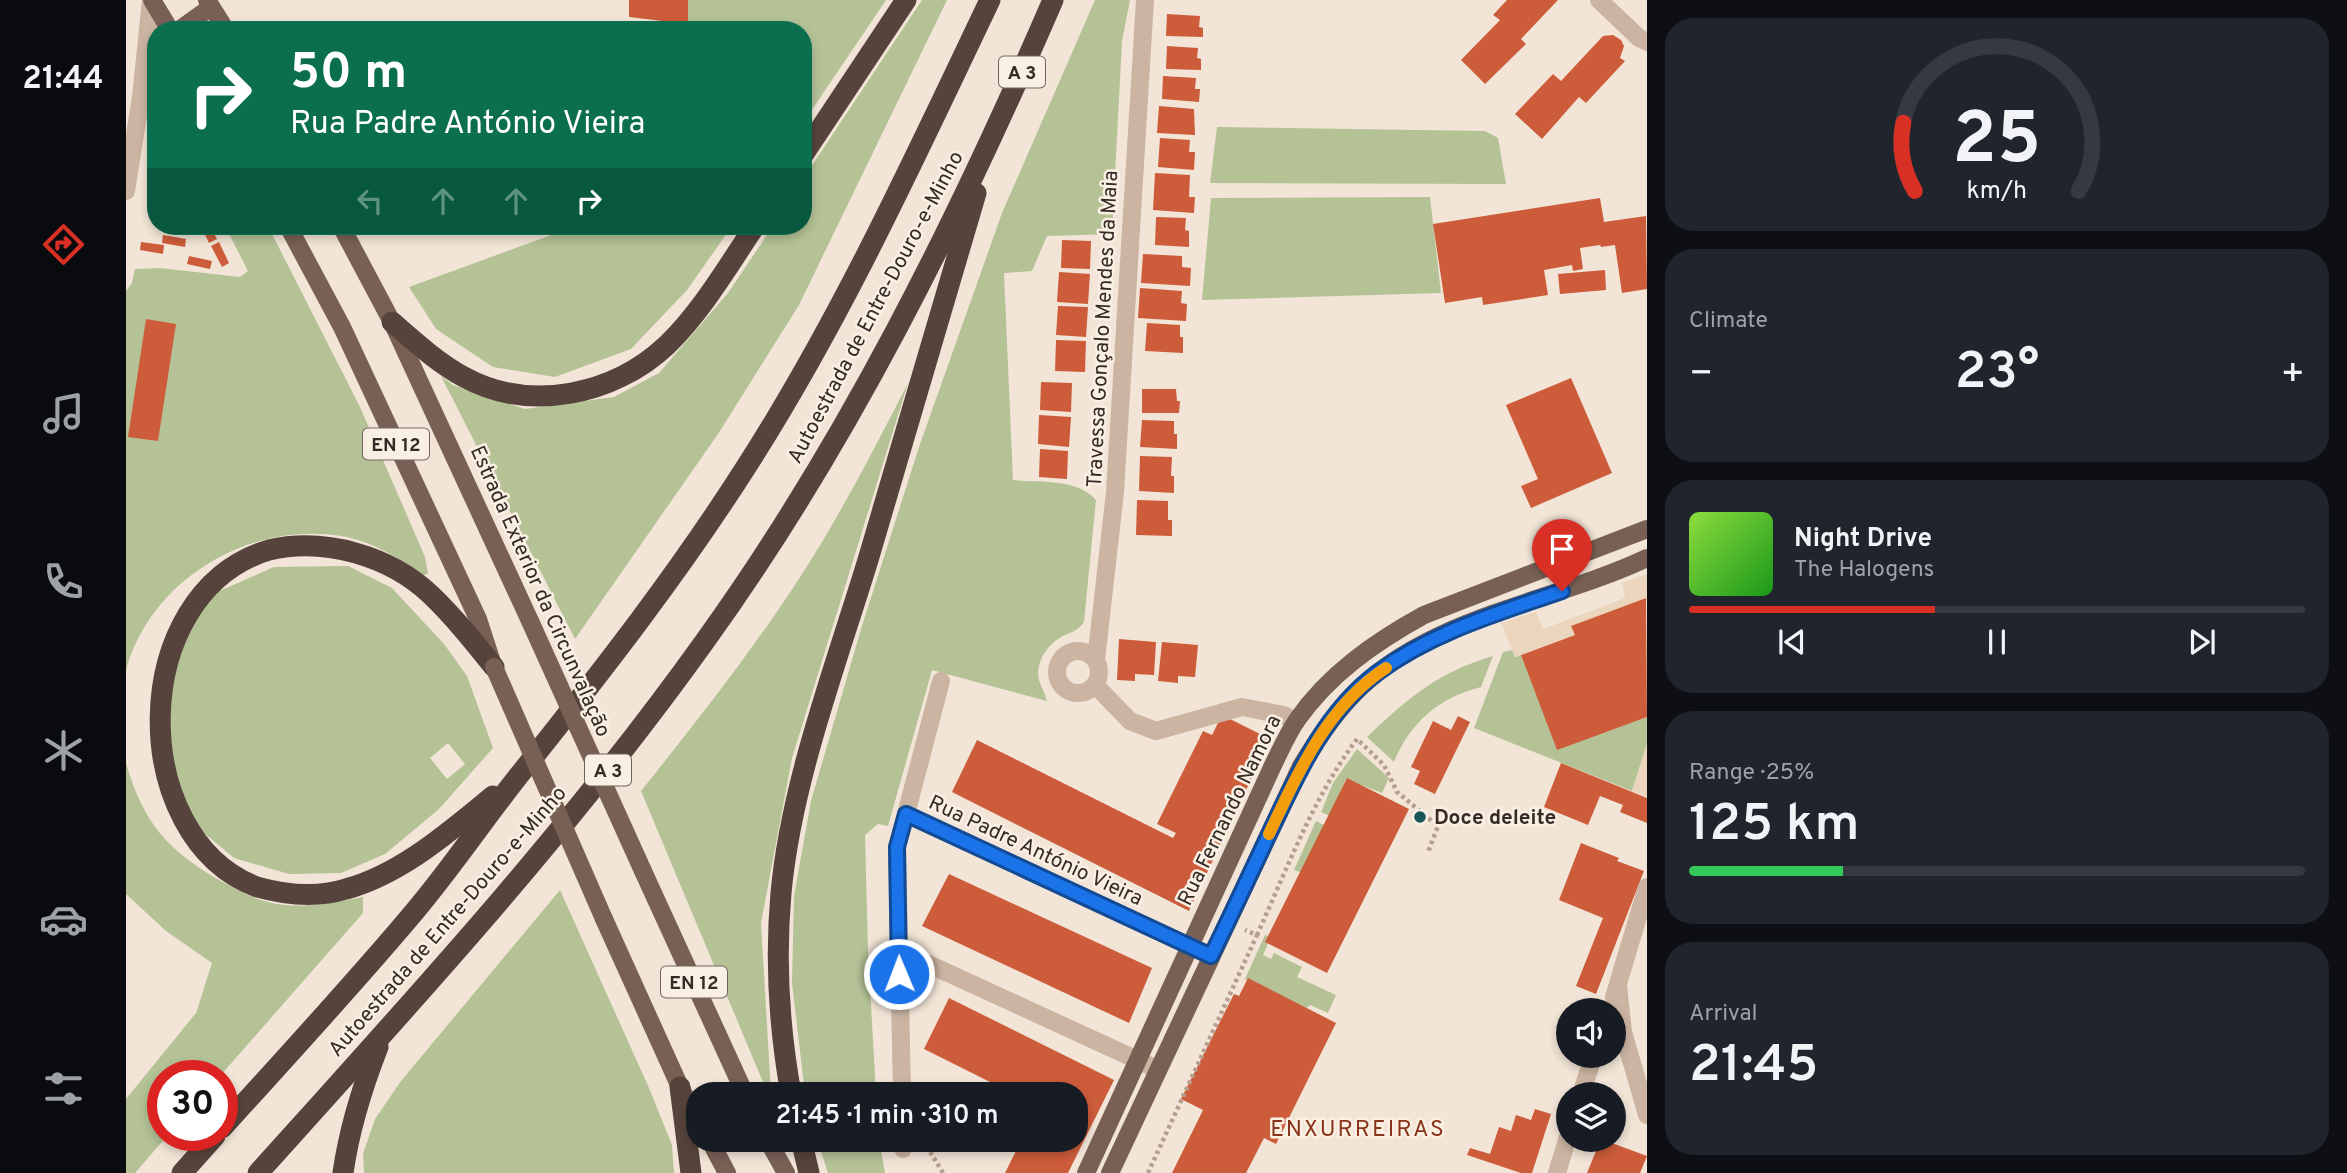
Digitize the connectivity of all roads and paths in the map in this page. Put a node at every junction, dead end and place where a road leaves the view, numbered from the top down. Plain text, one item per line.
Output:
1 (151, 0) edge
2 (906, 0) edge
3 (990, 0) edge
4 (1054, 0) edge
5 (1145, 0) edge
6 (1599, 0) edge
7 (209, 4) edge
8 (149, 21) edge
9 (164, 21) edge
10 (189, 21) edge
11 (220, 21) edge
12 (147, 39) edge
13 (1647, 42) edge
14 (147, 86) edge
15 (141, 97) junction
16 (812, 141) edge
17 (990, 143) junction
18 (126, 191) edge
19 (293, 235) edge
20 (346, 235) edge
21 (749, 235) edge
22 (392, 322) junction
23 (1647, 529) edge
24 (1647, 558) edge
25 (168, 611) dead end
26 (1096, 660) junction
27 (494, 667) junction
28 (941, 681) dead end
29 (1095, 685) junction
30 (1296, 722) junction
31 (521, 772) junction
32 (159, 813) dead end
33 (906, 814) junction
34 (1428, 852) dead end
35 (1647, 887) edge
36 (1227, 922) junction
37 (1257, 935) junction
38 (1188, 947) junction
39 (898, 950) junction
40 (1211, 956) junction
41 (1618, 985) junction
42 (1614, 998) edge
43 (384, 1033) junction
44 (1138, 1060) junction
45 (1157, 1069) junction
46 (740, 1082) edge
47 (789, 1082) edge
48 (902, 1082) edge
49 (680, 1087) junction
50 (686, 1098) edge
51 (238, 1110) edge
52 (1647, 1115) edge
53 (202, 1151) edge
54 (716, 1152) edge
55 (774, 1152) edge
56 (804, 1152) edge
57 (928, 1152) edge
58 (1563, 1152) edge
59 (182, 1173) edge
60 (258, 1173) edge
61 (343, 1173) edge
62 (691, 1173) edge
63 (727, 1173) edge
64 (786, 1173) edge
65 (809, 1173) edge
66 (943, 1173) edge
67 (1086, 1173) edge
68 (1110, 1173) edge
69 (1148, 1173) edge
70 (1557, 1173) edge

1 - 8 street
1 - 9 main road
2 - 16 highway
3 - 31 highway, Autoestrada de Entre-Douro-e-Minho
4 - 17 highway, Autoestrada de Entre-Douro-e-Minho / A 3
5 - 26 street, Travessa Gonçalo Mendes da Maia
6 - 13 street
7 - 10 main road
7 - 11 main road
12 - 15 street
14 - 15 street
15 - 18 street
17 - 43 highway, Autoestrada de Entre-Douro-e-Minho / A 3
17 - 47 highway
19 - 27 main road, EN 12
20 - 22 main road, Estrada Exterior da Circunvalação / EN 12
21 - 22 highway
22 - 46 main road, Estrada Exterior da Circunvalação / EN 12, bridge
23 - 30 main road, Rua Fernando Namora
24 - 36 main road
25 - 27 highway
26 - 29 street, Travessa Gonçalo Mendes da Maia
26 - 29 street
27 - 49 main road, EN 12, bridge
28 - 33 street
29 - 30 street
30 - 38 main road, Rua Fernando Namora
31 - 32 highway
31 - 51 highway, Autoestrada de Entre-Douro-e-Minho
33 - 38 street, Rua Padre António Vieira
33 - 39 street, Rua Padre António Vieira
34 - 37 path
35 - 41 street
36 - 37 path
36 - 40 main road
37 - 69 path
38 - 40 street, Rua Padre António Vieira
38 - 44 main road, Rua Fernando Namora
39 - 44 street
39 - 48 street, Rua Padre António Vieira
40 - 45 main road
41 - 42 street
41 - 52 street
43 - 60 highway, Autoestrada de Entre-Douro-e-Minho / A 3
43 - 61 highway
44 - 45 street
44 - 67 main road, Rua Fernando Namora
45 - 68 main road
49 - 50 main road, EN 12
49 - 62 highway
53 - 59 highway
54 - 63 main road
55 - 64 main road
56 - 65 highway
57 - 66 path
58 - 70 street

